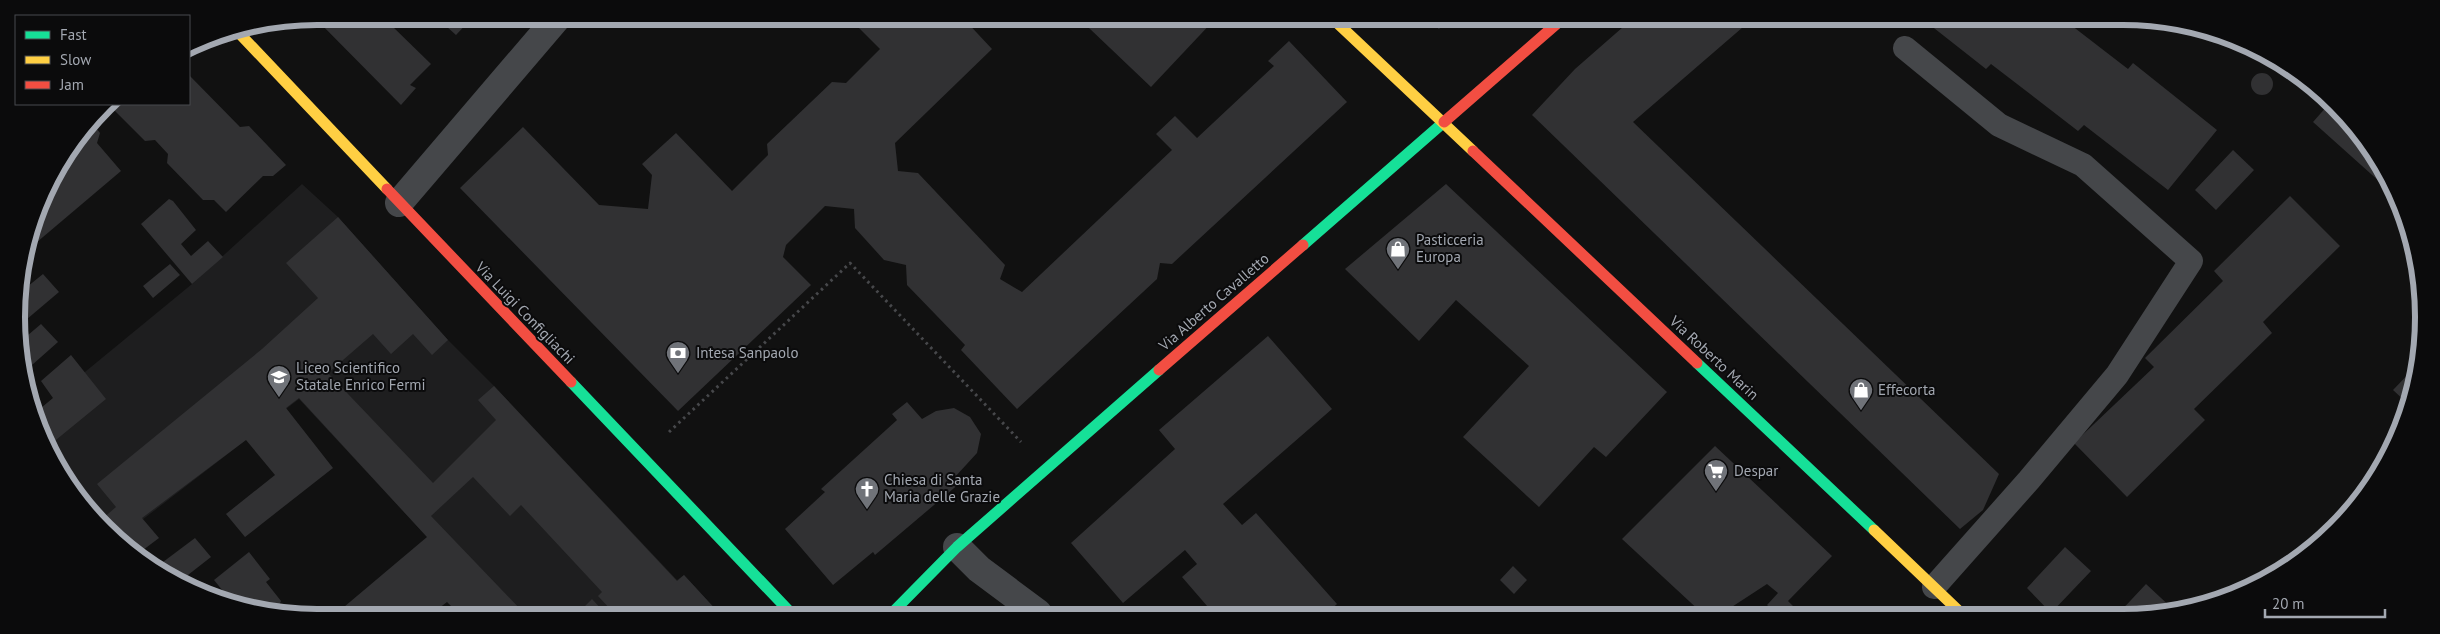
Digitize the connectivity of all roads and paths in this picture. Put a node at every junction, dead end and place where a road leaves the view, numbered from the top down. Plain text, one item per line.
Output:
1 (551, 25) edge
2 (1339, 25) edge
3 (1555, 25) edge
4 (241, 35) edge
5 (1904, 48) dead end
6 (1443, 123) junction
7 (399, 203) junction
8 (642, 456) junction
9 (1047, 467) junction
10 (957, 547) junction
11 (1934, 587) junction
12 (787, 609) edge
13 (896, 609) edge
14 (1033, 609) edge
15 (1957, 609) edge

1 - 7 street
2 - 6 street, Via Roberto Marin
3 - 6 street, Via Alberto Cavalletto
4 - 7 street, Via Luigi Configliachi
5 - 11 lane
6 - 9 street, Via Alberto Cavalletto
6 - 11 street, Via Roberto Marin
7 - 8 street, Via Luigi Configliachi
8 - 9 path
8 - 12 street, Via Luigi Configliachi
9 - 10 street, Via Alberto Cavalletto
10 - 13 street, Via Alberto Cavalletto
10 - 14 street
11 - 15 street, Via Roberto Marin

